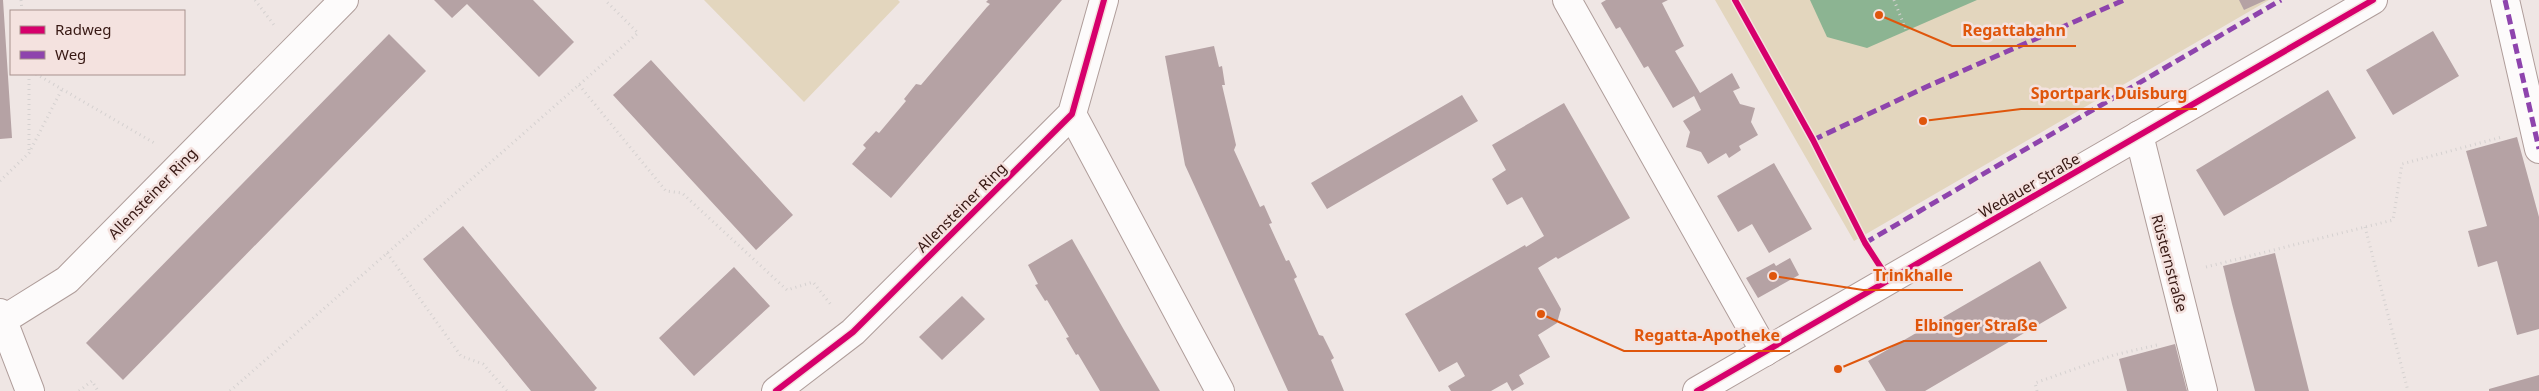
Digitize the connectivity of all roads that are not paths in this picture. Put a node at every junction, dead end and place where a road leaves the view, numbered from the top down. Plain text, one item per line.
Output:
1 (344, 0) edge
2 (1104, 0) edge
3 (1567, 0) edge
4 (2373, 0) edge
5 (2505, 0) edge
6 (1072, 114) junction
7 (2139, 135) junction
8 (2536, 138) edge
9 (2, 316) edge
10 (1765, 352) junction
11 (30, 391) edge
12 (776, 391) edge
13 (1220, 391) edge
14 (1697, 391) edge
15 (2203, 391) edge

1 - 9 street, Allensteiner Ring
2 - 6 street, Allensteiner Ring
3 - 10 street
4 - 7 street, Wedauer Straße
5 - 8 street
6 - 12 street, Allensteiner Ring
6 - 13 street
7 - 10 street, Wedauer Straße
7 - 15 street, Rüsternstraße
9 - 11 street, Allensteiner Ring
10 - 14 street, Wedauer Straße

